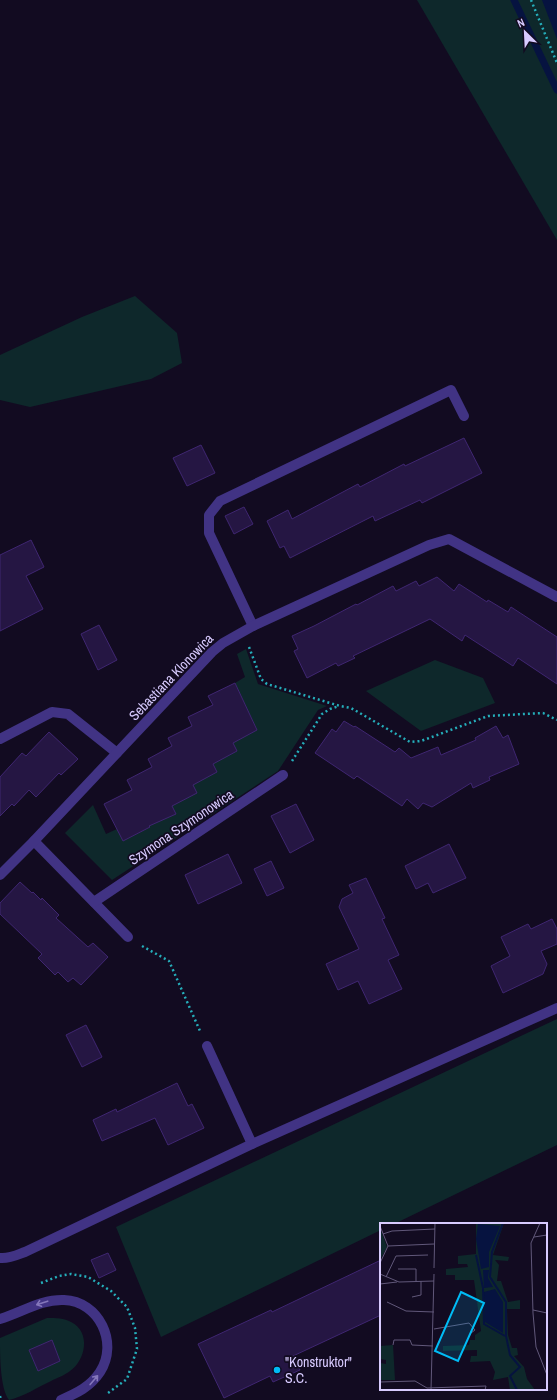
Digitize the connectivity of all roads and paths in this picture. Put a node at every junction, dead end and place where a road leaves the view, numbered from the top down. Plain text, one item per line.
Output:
1 (532, 0) edge
2 (557, 63) edge
3 (464, 416) dead end
4 (557, 597) edge
5 (253, 626) junction
6 (247, 642) dead end
7 (340, 706) junction
8 (557, 720) edge
9 (0, 739) edge
10 (117, 753) junction
11 (283, 775) joint
12 (34, 841) junction
13 (0, 875) edge
14 (94, 902) junction
15 (128, 937) joint
16 (557, 1008) edge
17 (206, 1046) joint
18 (252, 1144) junction
19 (0, 1258) edge
20 (0, 1319) edge
21 (0, 1396) edge
22 (2, 1400) edge
23 (61, 1400) edge

1 - 2 path
3 - 5 street
4 - 5 street, Sebastiana Klonowica
5 - 10 street, Sebastiana Klonowica
6 - 7 path
7 - 8 path
7 - 11 path
9 - 10 street
10 - 12 street, Sebastiana Klonowica
11 - 14 street, Szymona Szymonowica
12 - 13 street, Sebastiana Klonowica
12 - 14 street
14 - 15 street
15 - 17 path
16 - 18 street
17 - 18 street
18 - 19 street
23 -> 20 street
21 - 22 path

